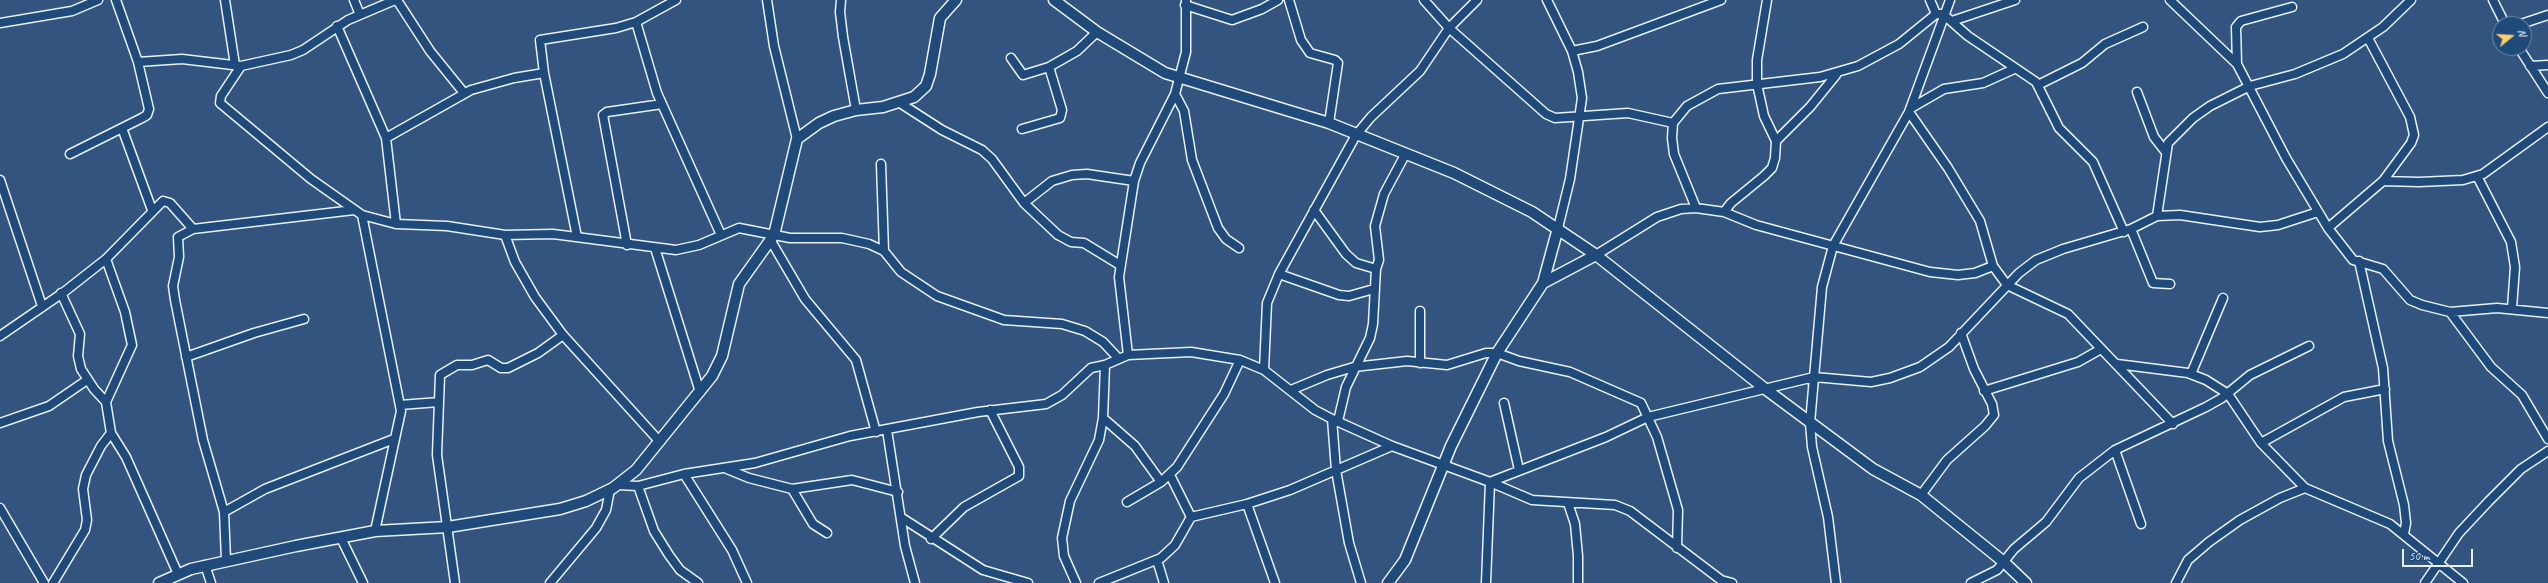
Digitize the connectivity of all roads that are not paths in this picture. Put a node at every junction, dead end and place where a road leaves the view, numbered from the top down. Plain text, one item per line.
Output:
1 (98, 0) edge
2 (116, 0) edge
3 (226, 0) edge
4 (354, 0) edge
5 (396, 0) edge
6 (658, 0) edge
7 (676, 0) edge
8 (766, 0) edge
9 (841, 0) edge
10 (956, 0) edge
11 (1054, 0) edge
12 (1278, 0) edge
13 (1289, 0) edge
14 (1424, 0) edge
15 (1477, 0) edge
16 (1547, 0) edge
17 (1721, 0) edge
18 (1767, 0) edge
19 (1930, 0) edge
20 (1950, 0) edge
21 (2015, 0) edge
22 (2170, 0) edge
23 (2411, 0) edge
24 (2493, 0) edge
25 (1186, 3) edge
26 (2292, 6) dead end
27 (661, 9) junction
28 (1939, 14) junction
29 (360, 15) junction
30 (2548, 15) edge
31 (2500, 16) edge
32 (2532, 20) edge
33 (1952, 21) junction
34 (636, 22) junction
35 (0, 23) edge
36 (337, 26) junction
37 (2143, 27) dead end
38 (1449, 28) junction
39 (1097, 32) junction
40 (2368, 38) junction
41 (1572, 51) junction
42 (2524, 56) edge
43 (1011, 58) dead end
44 (138, 62) junction
45 (2237, 64) junction
46 (2548, 64) edge
47 (238, 66) junction
48 (2530, 66) junction
49 (1049, 67) junction
50 (2014, 69) junction
51 (544, 73) junction
52 (1836, 75) junction
53 (1178, 78) junction
54 (1757, 84) junction
55 (2038, 85) junction
56 (2250, 86) junction
57 (2137, 92) dead end
58 (464, 93) junction
59 (2548, 93) edge
60 (1175, 94) junction
61 (900, 103) junction
62 (662, 104) junction
63 (856, 110) junction
64 (1910, 110) junction
65 (1580, 115) junction
66 (1329, 123) junction
67 (1673, 123) junction
68 (2548, 127) edge
69 (122, 128) junction
70 (1022, 129) dead end
71 (1356, 135) junction
72 (386, 138) junction
73 (797, 139) junction
74 (1776, 141) junction
75 (2166, 151) junction
76 (1406, 153) junction
77 (70, 154) dead end
78 (881, 164) dead end
79 (2477, 176) junction
80 (0, 180) edge
81 (1134, 181) junction
82 (2383, 181) junction
83 (1024, 203) junction
84 (1696, 208) junction
85 (152, 210) junction
86 (354, 210) junction
87 (1314, 210) junction
88 (1724, 212) junction
89 (2318, 212) junction
90 (362, 216) junction
91 (2157, 216) junction
92 (396, 224) junction
93 (1558, 228) junction
94 (2328, 228) junction
95 (193, 229) junction
96 (2128, 231) junction
97 (505, 235) junction
98 (721, 235) junction
99 (577, 237) junction
100 (772, 238) junction
101 (627, 245) junction
102 (1833, 246) junction
103 (655, 248) junction
104 (1239, 248) dead end
105 (884, 251) junction
106 (1596, 255) junction
107 (106, 259) junction
108 (2359, 261) junction
109 (1120, 265) junction
110 (1993, 266) junction
111 (1376, 269) junction
112 (1280, 274) junction
113 (1543, 283) junction
114 (2170, 284) dead end
115 (2007, 285) junction
116 (1374, 288) junction
117 (61, 294) junction
118 (2223, 298) dead end
119 (42, 306) junction
120 (2512, 308) junction
121 (1420, 311) dead end
122 (2450, 312) junction
123 (2548, 313) edge
124 (304, 320) dead end
125 (1961, 333) junction
126 (563, 335) junction
127 (0, 336) edge
128 (2309, 346) dead end
129 (2101, 349) junction
130 (1497, 353) junction
131 (1128, 355) junction
132 (186, 357) junction
133 (1118, 358) junction
134 (1240, 360) junction
135 (1420, 363) junction
136 (2117, 364) junction
137 (1105, 365) junction
138 (1354, 367) junction
139 (1264, 370) junction
140 (2191, 374) junction
141 (1814, 377) junction
142 (87, 380) junction
143 (1764, 388) junction
144 (2385, 389) junction
145 (1291, 390) junction
146 (1984, 391) junction
147 (700, 392) junction
148 (2228, 394) junction
149 (106, 402) junction
150 (439, 402) junction
151 (1504, 403) dead end
152 (400, 404) junction
153 (990, 410) junction
154 (1648, 417) junction
155 (1103, 418) junction
156 (1335, 420) junction
157 (0, 423) edge
158 (1810, 423) junction
159 (2173, 424) junction
160 (887, 430) junction
161 (111, 432) junction
162 (876, 432) junction
163 (394, 439) junction
164 (2548, 439) edge
165 (660, 442) junction
166 (2261, 444) junction
167 (1392, 446) junction
168 (2115, 450) junction
169 (2548, 451) edge
170 (1443, 466) junction
171 (727, 469) junction
172 (1336, 470) junction
173 (1519, 470) junction
174 (684, 474) junction
175 (1170, 475) junction
176 (1161, 482) junction
177 (1490, 482) junction
178 (638, 486) junction
179 (614, 487) junction
180 (2305, 488) junction
181 (792, 489) junction
182 (898, 492) junction
183 (1921, 496) junction
184 (1127, 502) dead end
185 (1568, 503) junction
186 (1247, 504) junction
187 (0, 508) edge
188 (224, 512) junction
189 (1191, 517) junction
190 (902, 518) junction
191 (2141, 524) dead end
192 (448, 526) junction
193 (375, 531) junction
194 (827, 533) dead end
195 (2404, 534) junction
196 (341, 538) junction
197 (931, 539) junction
198 (1677, 548) junction
199 (226, 560) junction
200 (1157, 560) junction
201 (2005, 563) junction
202 (2437, 564) junction
203 (205, 565) junction
204 (178, 574) junction
205 (1721, 581) edge
206 (44, 583) edge
207 (53, 583) edge
208 (159, 583) edge
209 (211, 583) edge
210 (363, 583) edge
211 (455, 583) edge
212 (550, 583) edge
213 (698, 583) edge
214 (747, 583) edge
215 (915, 583) edge
216 (1028, 583) edge
217 (1076, 583) edge
218 (1099, 583) edge
219 (1164, 583) edge
220 (1275, 583) edge
221 (1360, 583) edge
222 (1388, 583) edge
223 (1486, 583) edge
224 (1578, 583) edge
225 (1732, 583) edge
226 (1836, 583) edge
227 (1971, 583) edge
228 (2026, 583) edge
229 (2176, 583) edge
230 (2425, 583) edge
231 (2463, 583) edge

1 - 35 street
2 - 44 street
3 - 47 street
4 - 29 street
5 - 29 street
5 - 58 street
6 - 27 street
7 - 27 street
8 - 73 street
9 - 63 street
10 - 61 street
11 - 39 street
12 - 25 street
13 - 66 street
14 - 38 street
15 - 38 street
16 - 41 street
17 - 41 street
18 - 54 street
19 - 28 street
20 - 28 street
21 - 33 street
22 - 45 street
23 - 40 street
24 - 31 street
25 - 53 street
26 - 45 street
27 - 34 street
28 - 33 street
28 - 52 street
28 - 64 street
29 - 36 street
30 - 32 street
33 - 50 street
34 - 51 street
34 - 62 street
36 - 47 street
36 - 72 street
37 - 55 street
38 - 65 street
38 - 71 street
39 - 49 street
39 - 53 street
40 - 56 street
40 - 82 street
41 - 65 street
42 - 48 street
43 - 49 street
44 - 47 street
44 - 69 street
45 - 56 street
46 - 48 street
47 - 86 street
48 - 59 street
49 - 70 street
50 - 55 street
50 - 64 street
51 - 58 street
51 - 99 street
52 - 54 street
52 - 74 street
53 - 60 street
53 - 66 street
54 - 67 street
54 - 74 street
55 - 96 street
56 - 75 street
56 - 89 street
57 - 75 street
58 - 72 street
60 - 81 street
60 - 104 street
61 - 63 street
61 - 83 street
62 - 98 street
62 - 101 street
63 - 73 street
64 - 102 street
64 - 110 street
65 - 67 street
65 - 93 street
66 - 71 street
67 - 84 street
68 - 79 street
69 - 77 street
69 - 85 street
71 - 76 street
71 - 87 street
72 - 92 street
73 - 100 street
74 - 88 street
75 - 91 street
76 - 93 street
76 - 111 street
78 - 105 street
79 - 82 street
79 - 120 street
80 - 119 street
81 - 83 street
81 - 109 street
82 - 94 street
83 - 109 street
84 - 88 street
84 - 106 street
85 - 95 street
85 - 107 street
86 - 90 street
86 - 95 street
87 - 111 street
87 - 112 street
88 - 102 street
89 - 91 street
89 - 94 street
90 - 92 street
90 - 152 street
91 - 96 street
92 - 97 street
93 - 106 street
93 - 113 street
94 - 108 street
95 - 132 street
96 - 114 street
96 - 115 street
97 - 99 street
97 - 126 street
98 - 100 street
98 - 103 street
99 - 101 street
100 - 105 street
100 - 147 street
100 - 162 street
101 - 103 street
102 - 110 street
102 - 141 street
103 - 147 street
105 - 133 street
106 - 113 street
106 - 143 street
107 - 117 street
107 - 149 street
108 - 122 street
108 - 144 street
109 - 131 street
110 - 115 street
111 - 116 street
112 - 116 street
112 - 139 street
113 - 130 street
115 - 125 street
115 - 129 street
116 - 138 street
117 - 119 street
117 - 142 street
118 - 140 street
119 - 127 street
120 - 122 street
120 - 123 street
121 - 135 street
122 - 164 street
124 - 132 street
125 - 141 street
125 - 146 street
126 - 150 street
126 - 165 street
128 - 148 street
129 - 136 street
129 - 146 street
130 - 135 street
130 - 154 street
130 - 170 street
131 - 133 street
131 - 134 street
132 - 188 street
133 - 137 street
134 - 139 street
134 - 175 street
135 - 138 street
136 - 140 street
136 - 159 street
137 - 153 street
137 - 155 street
138 - 145 street
138 - 156 street
139 - 145 street
140 - 148 street
141 - 143 street
141 - 158 street
142 - 149 street
142 - 157 street
143 - 154 street
143 - 158 street
144 - 166 street
144 - 195 street
145 - 156 street
146 - 183 street
147 - 165 street
148 - 159 street
148 - 166 street
149 - 161 street
150 - 152 street
150 - 192 street
151 - 173 street
152 - 163 street
153 - 160 street
153 - 197 street
154 - 173 street
154 - 198 street
155 - 176 street
155 - 217 street
156 - 167 street
156 - 172 street
158 - 183 street
158 - 226 street
159 - 168 street
160 - 162 street
160 - 182 street
161 - 204 street
161 - 207 street
162 - 171 street
163 - 188 street
163 - 193 street
165 - 179 street
166 - 180 street
167 - 170 street
167 - 172 street
168 - 191 street
168 - 201 street
169 - 202 street
170 - 177 street
170 - 222 street
171 - 174 street
171 - 181 street
172 - 186 street
172 - 221 street
173 - 177 street
174 - 178 street
174 - 214 street
175 - 176 street
175 - 189 street
176 - 184 street
177 - 185 street
177 - 223 street
178 - 179 street
178 - 213 street
179 - 192 street
179 - 212 street
180 - 195 street
180 - 229 street
181 - 182 street
181 - 194 street
182 - 190 street
183 - 201 street
185 - 198 street
185 - 224 street
186 - 189 street
186 - 220 street
187 - 206 street
188 - 199 street
189 - 200 street
190 - 197 street
190 - 215 street
192 - 193 street
192 - 211 street
193 - 196 street
195 - 202 street
196 - 199 street
196 - 210 street
197 - 216 street
198 - 205 street
199 - 203 street
200 - 218 street
200 - 219 street
201 - 227 street
201 - 228 street
202 - 230 street
202 - 231 street
203 - 204 street
203 - 209 street
204 - 208 street
205 - 225 street

